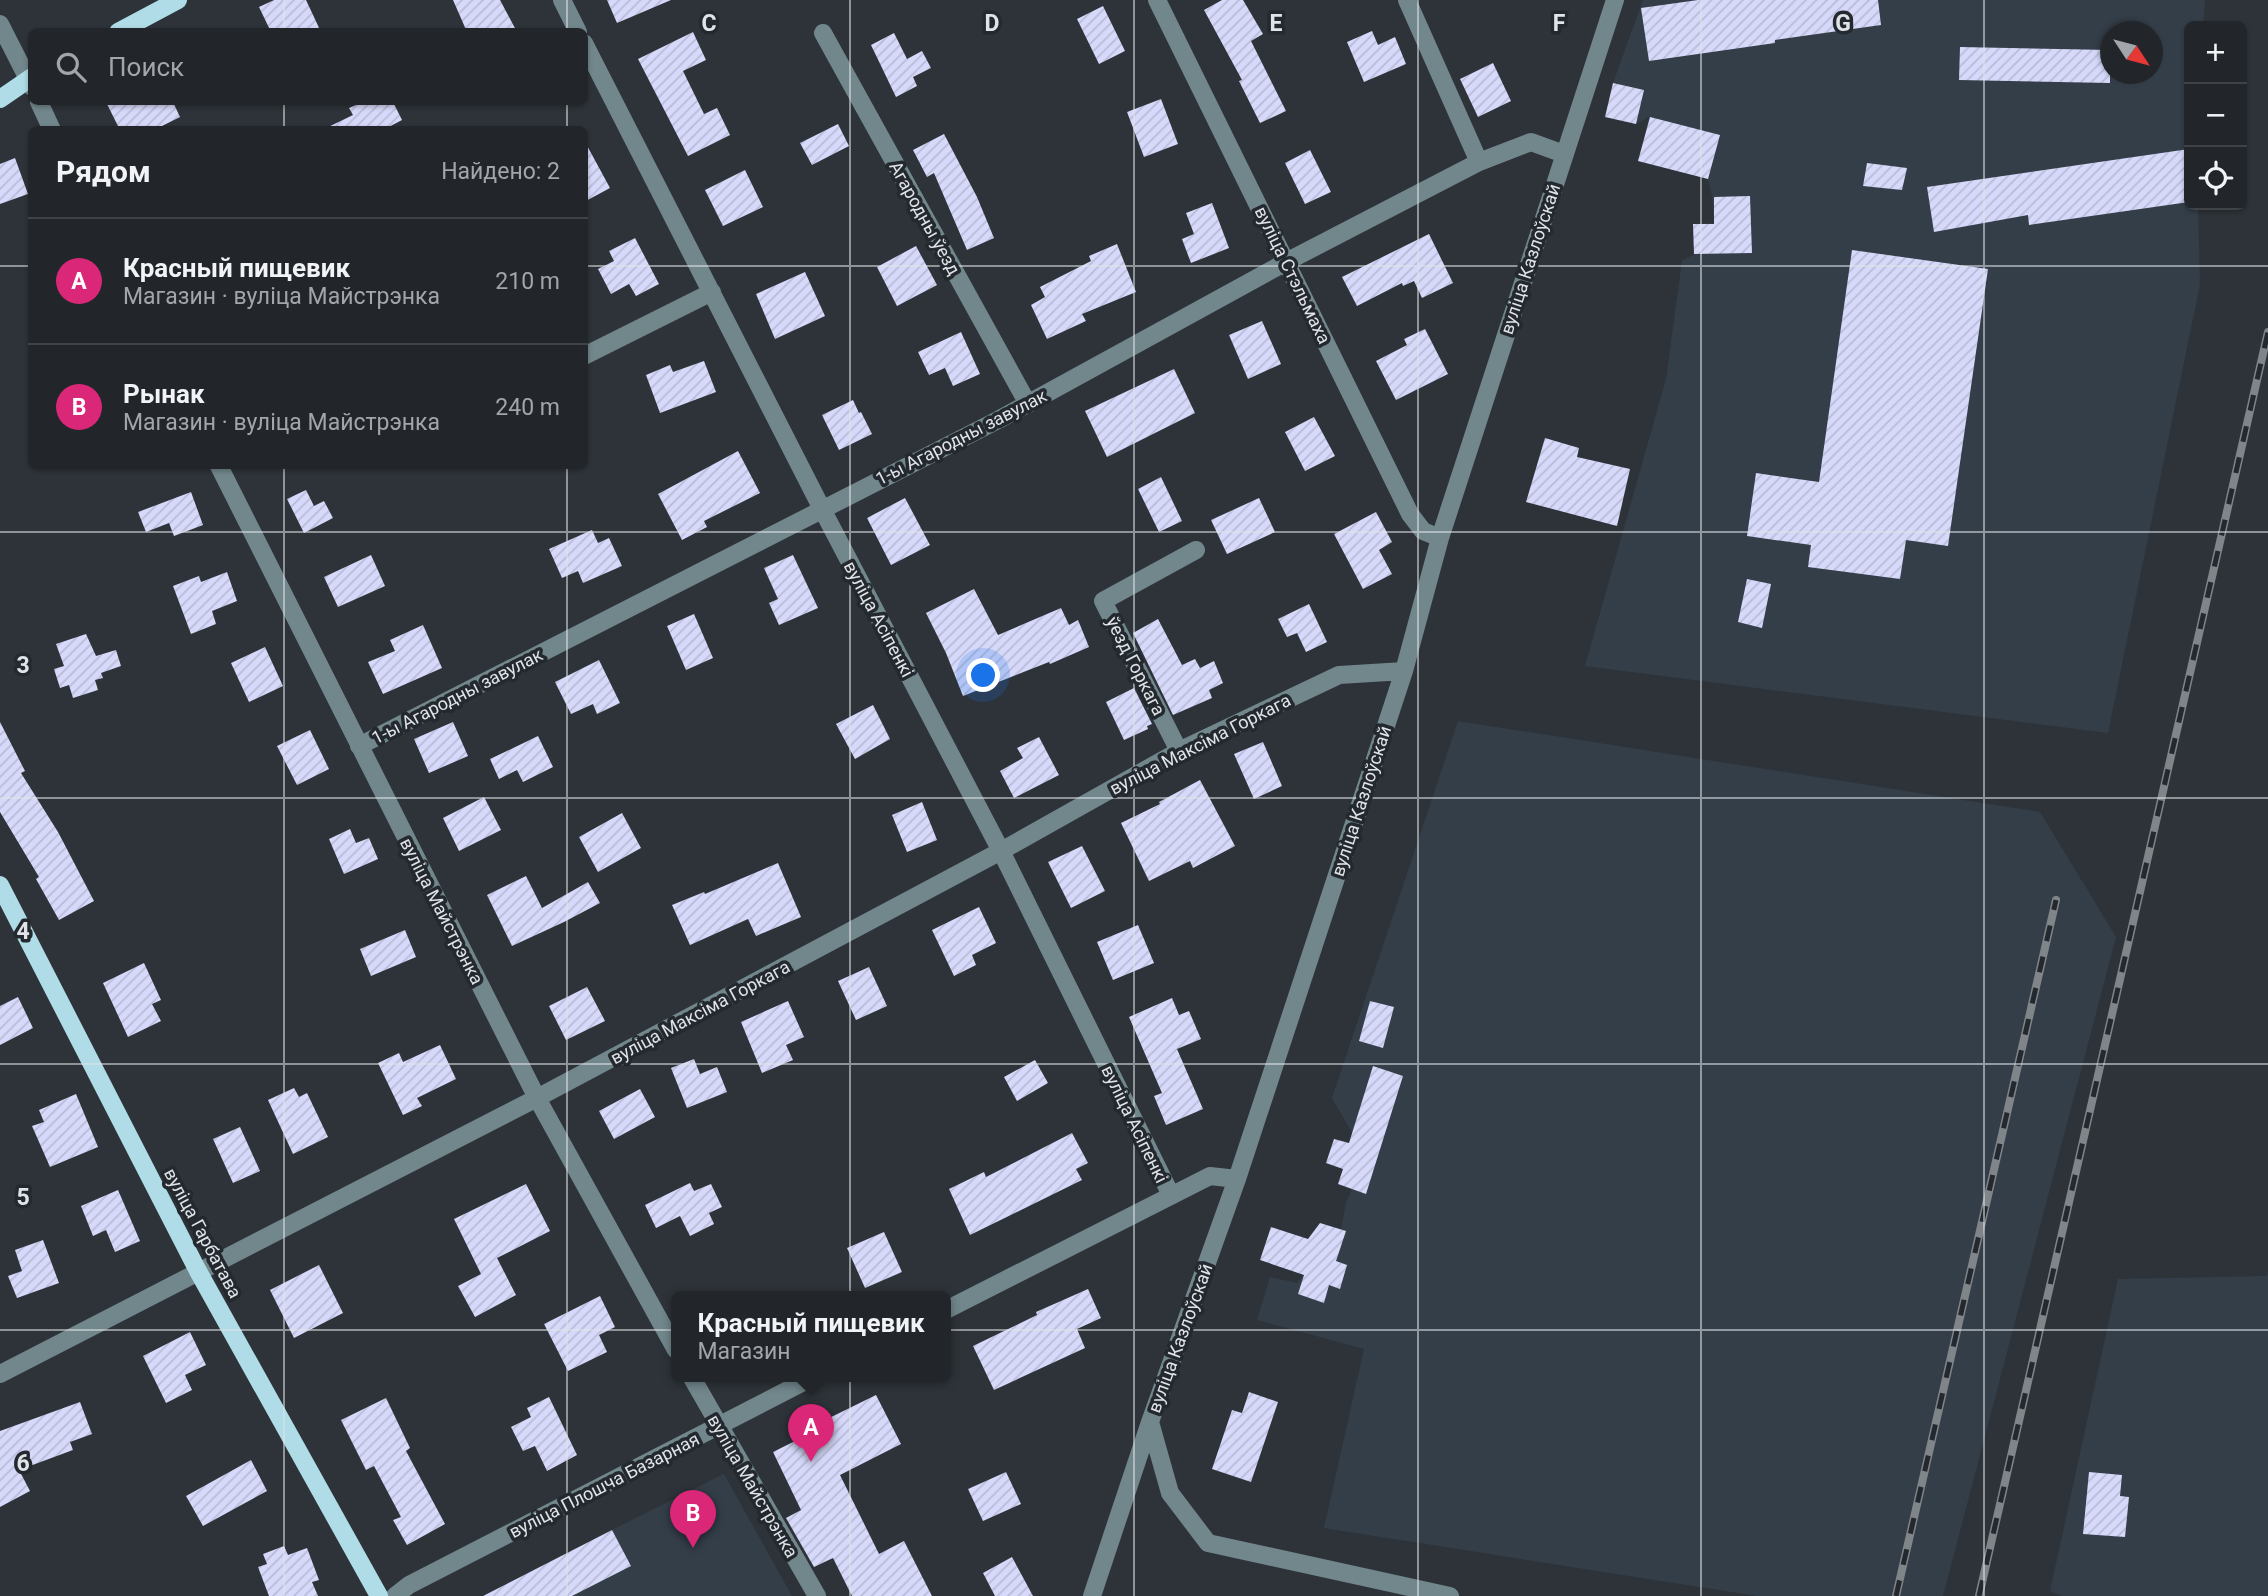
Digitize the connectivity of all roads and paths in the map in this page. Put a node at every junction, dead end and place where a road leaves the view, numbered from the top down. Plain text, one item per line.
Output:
1 (178, 0) edge
2 (562, 0) edge
3 (1157, 0) edge
4 (1407, 0) edge
5 (1615, 0) edge
6 (0, 24) edge
7 (126, 28) edge
8 (576, 28) edge
9 (823, 33) dead end
10 (588, 51) edge
11 (28, 77) edge
12 (28, 82) edge
13 (0, 99) edge
14 (40, 105) edge
15 (50, 126) edge
16 (1564, 154) junction
17 (1479, 162) junction
18 (1286, 262) junction
19 (712, 292) junction
20 (588, 354) edge
21 (1028, 404) junction
22 (220, 469) edge
23 (822, 509) junction
24 (1440, 538) junction
25 (1196, 551) dead end
26 (1404, 671) junction
27 (359, 746) junction
28 (1179, 751) junction
29 (1000, 851) junction
30 (0, 885) edge
31 (537, 1098) junction
32 (1237, 1179) junction
33 (1171, 1195) junction
34 (198, 1271) junction
35 (951, 1307) edge
36 (671, 1341) edge
37 (0, 1374) edge
38 (694, 1382) edge
39 (803, 1382) edge
40 (1150, 1422) junction
41 (718, 1426) junction
42 (379, 1596) edge
43 (395, 1596) edge
44 (817, 1596) edge
45 (1092, 1596) edge
46 (1450, 1596) edge

1 - 7 main road
2 - 8 street
3 - 18 street, вуліца Стэльмаха
4 - 17 street
5 - 16 street, вуліца Казлоўскай
6 - 11 street
9 - 21 street, Агародны ўезд
10 - 19 street, вуліца Асіпенкі
12 - 13 main road
14 - 15 street
16 - 17 street, 1-ы Агародны завулак
16 - 24 street, вуліца Казлоўскай
17 - 18 street, 1-ы Агародны завулак
18 - 21 street, 1-ы Агародны завулак
18 - 24 street, вуліца Стэльмаха
19 - 20 street
19 - 23 street, вуліца Асіпенкі
21 - 23 street, 1-ы Агародны завулак
22 - 27 street, вуліца Майстрэнка
23 - 27 street, 1-ы Агародны завулак
23 - 29 street, вуліца Асіпенкі
24 - 26 street, вуліца Казлоўскай
25 - 28 street, ўезд Горкага
26 - 28 street, вуліца Максіма Горкага
26 - 32 street, вуліца Казлоўскай
27 - 31 street, вуліца Майстрэнка
28 - 29 street, вуліца Максіма Горкага
29 - 31 street, вуліца Максіма Горкага
29 - 33 street, вуліца Асіпенкі
30 - 34 main road, вуліца Гарбатава
31 - 34 street, вуліца Максіма Горкага
31 - 36 street, вуліца Майстрэнка
32 - 33 street
32 - 40 street, вуліца Казлоўскай
33 - 35 street
34 - 37 street, вуліца Максіма Горкага
34 - 42 main road, вуліца Гарбатава
38 - 41 street, вуліца Майстрэнка
39 - 41 street, вуліца Плошча Базарная
40 - 45 street, вуліца Казлоўскай
40 - 46 street
41 - 43 street, вуліца Плошча Базарная
41 - 44 street, вуліца Майстрэнка

